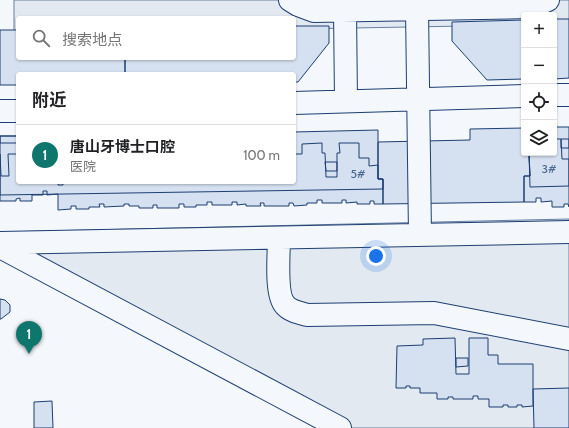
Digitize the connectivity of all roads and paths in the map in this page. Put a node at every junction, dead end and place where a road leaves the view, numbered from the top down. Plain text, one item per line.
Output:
1 (290, 0) edge
2 (548, 0) edge
3 (417, 9) junction
4 (345, 10) junction
5 (557, 95) edge
6 (569, 95) edge
7 (521, 96) edge
8 (418, 99) junction
9 (346, 101) junction
10 (296, 103) edge
11 (0, 111) edge
12 (16, 111) edge
13 (569, 232) edge
14 (420, 235) junction
15 (279, 238) junction
16 (0, 243) edge
17 (0, 247) edge
18 (569, 339) edge
19 (340, 428) edge

1 - 4 street
2 - 3 street
3 - 4 street
3 - 8 street
4 - 9 street
5 - 6 street
7 - 8 street
8 - 9 street
8 - 14 street
9 - 10 street
11 - 12 street
13 - 14 street
14 - 15 street
15 - 16 street
15 - 18 street
17 - 19 street

